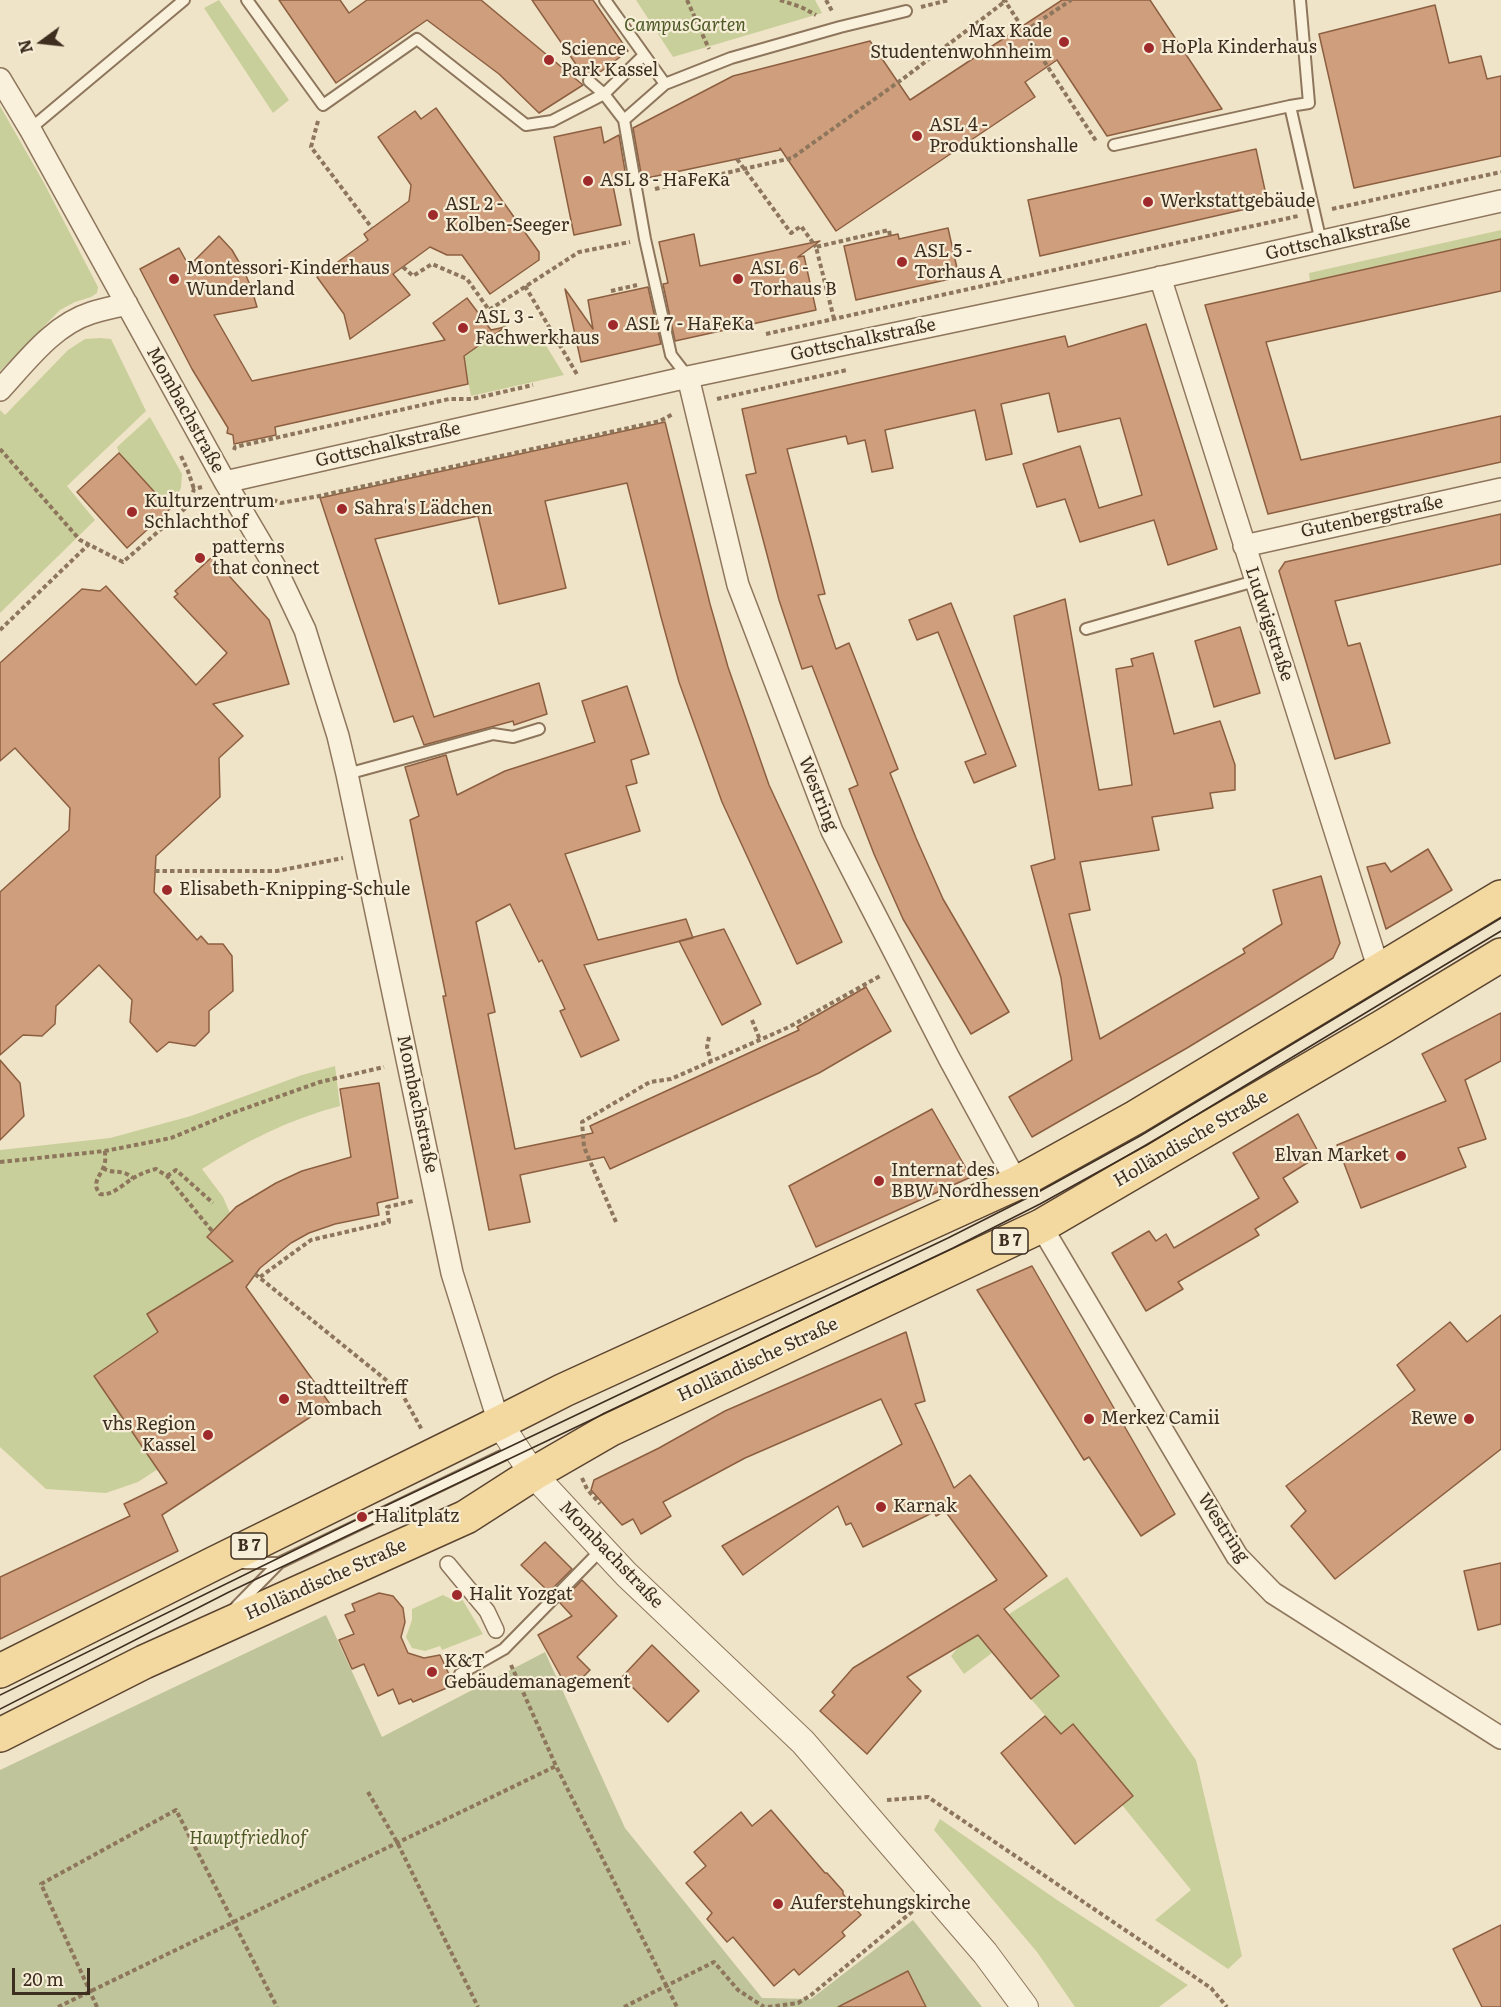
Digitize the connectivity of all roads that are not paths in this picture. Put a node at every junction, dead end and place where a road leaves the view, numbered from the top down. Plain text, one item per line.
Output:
1 (184, 0) edge
2 (247, 0) edge
3 (605, 0) edge
4 (1300, 0) edge
5 (906, 11) road end
6 (643, 56) junction
7 (0, 79) edge
8 (589, 81) dead end
9 (665, 84) junction
10 (604, 94) junction
11 (1290, 106) junction
12 (624, 120) junction
13 (30, 129) junction
14 (1114, 145) road end
15 (1501, 201) edge
16 (1321, 242) junction
17 (1160, 278) junction
18 (127, 304) junction
19 (688, 377) junction
20 (0, 390) edge
21 (225, 482) junction
22 (1501, 489) edge
23 (1244, 546) junction
24 (1255, 581) junction
25 (1086, 629) dead end
26 (539, 729) dead end
27 (347, 774) junction
28 (1501, 897) edge
29 (1501, 955) edge
30 (1379, 970) junction
31 (1017, 1183) junction
32 (1041, 1226) junction
33 (516, 1449) junction
34 (602, 1548) junction
35 (279, 1563) junction
36 (213, 1564) junction
37 (448, 1564) dead end
38 (496, 1630) dead end
39 (212, 1631) junction
40 (0, 1671) edge
41 (460, 1674) dead end
42 (0, 1734) edge
43 (1501, 1738) edge
44 (1025, 2007) edge

1 - 13 lane
2 - 10 lane
3 - 6 lane
4 - 11 lane
5 - 9 lane
6 - 9 lane
6 - 10 lane
7 - 13 street, Mombachstraße
8 - 10 lane
9 - 12 lane
10 - 12 lane
11 - 14 lane
11 - 16 lane
12 - 19 lane
13 - 18 street, Mombachstraße
15 - 16 street, Gottschalkstraße
16 - 17 street, Gottschalkstraße
17 - 19 street, Gottschalkstraße
17 - 23 street, Ludwigstraße
18 - 20 street
18 - 21 street, Mombachstraße
19 - 21 street, Gottschalkstraße
19 - 31 street, Westring
21 - 27 street, Mombachstraße
22 - 23 street, Gutenbergstraße
23 - 24 street, Ludwigstraße
24 - 25 lane
24 - 30 street, Ludwigstraße
26 - 27 lane
27 - 33 street, Mombachstraße
28 - 30 main road, Holländische Straße / B 7
29 - 32 main road, Holländische Straße / B 7
30 - 31 main road, Holländische Straße / B 7
31 - 33 main road, Holländische Straße / B 7
32 - 33 main road, Holländische Straße / B 7
32 - 43 street, Westring
33 - 34 street, Mombachstraße
33 - 35 lane
33 - 36 main road, Holländische Straße / B 7
33 - 39 main road, Holländische Straße / B 7
34 - 41 lane
34 - 44 street, Mombachstraße
35 - 36 lane
35 - 39 lane
36 - 40 main road, Holländische Straße / B 7
37 - 38 street
39 - 42 main road, Holländische Straße / B 7

